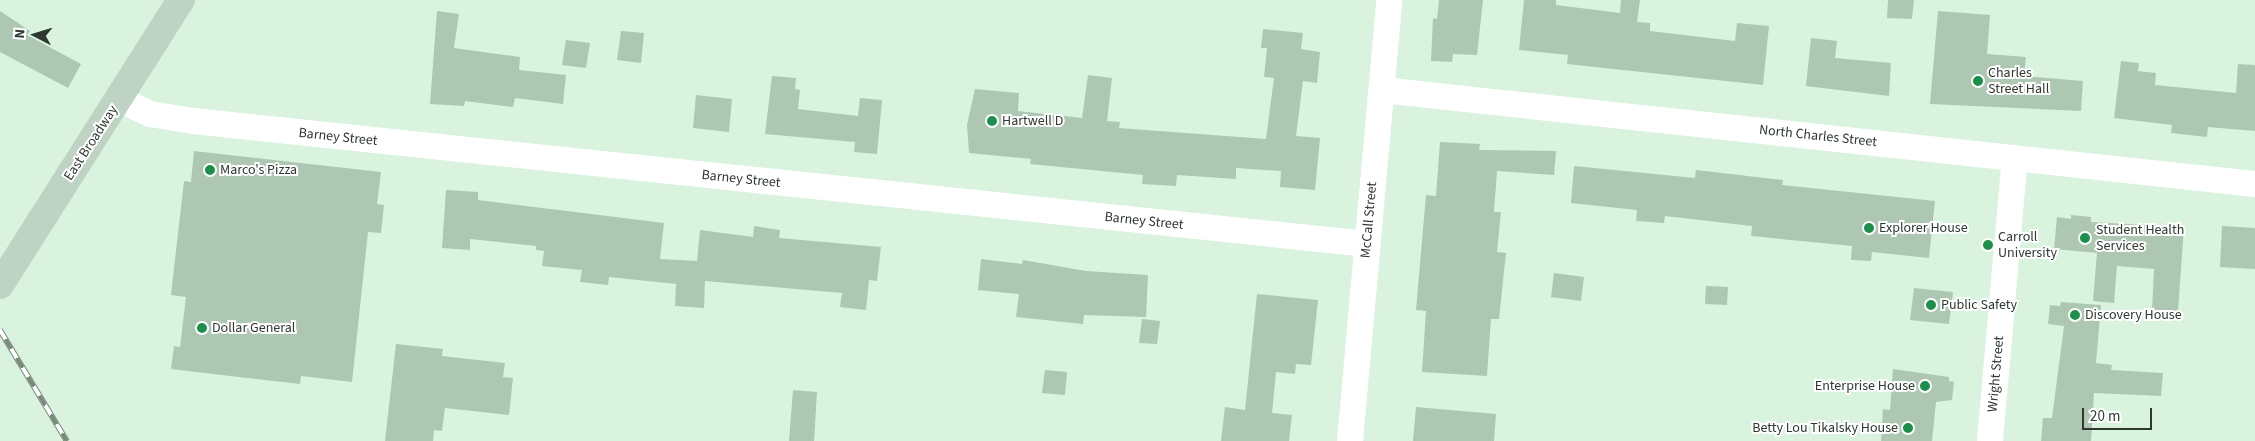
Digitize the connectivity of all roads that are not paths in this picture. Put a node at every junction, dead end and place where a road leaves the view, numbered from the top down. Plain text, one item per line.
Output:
1 (182, 0) edge
2 (1390, 0) edge
3 (1382, 90) junction
4 (119, 99) junction
5 (2015, 158) junction
6 (2255, 184) edge
7 (1367, 244) junction
8 (0, 285) edge
9 (1350, 441) edge
10 (1990, 441) edge

1 - 4 main road, East Broadway
2 - 3 street, McCall Street
3 - 5 street, North Charles Street
3 - 7 street, McCall Street
4 - 7 street, Barney Street
4 - 8 main road, East Broadway
5 - 6 street, North Charles Street
5 - 10 street, Wright Street
7 - 9 street, McCall Street

